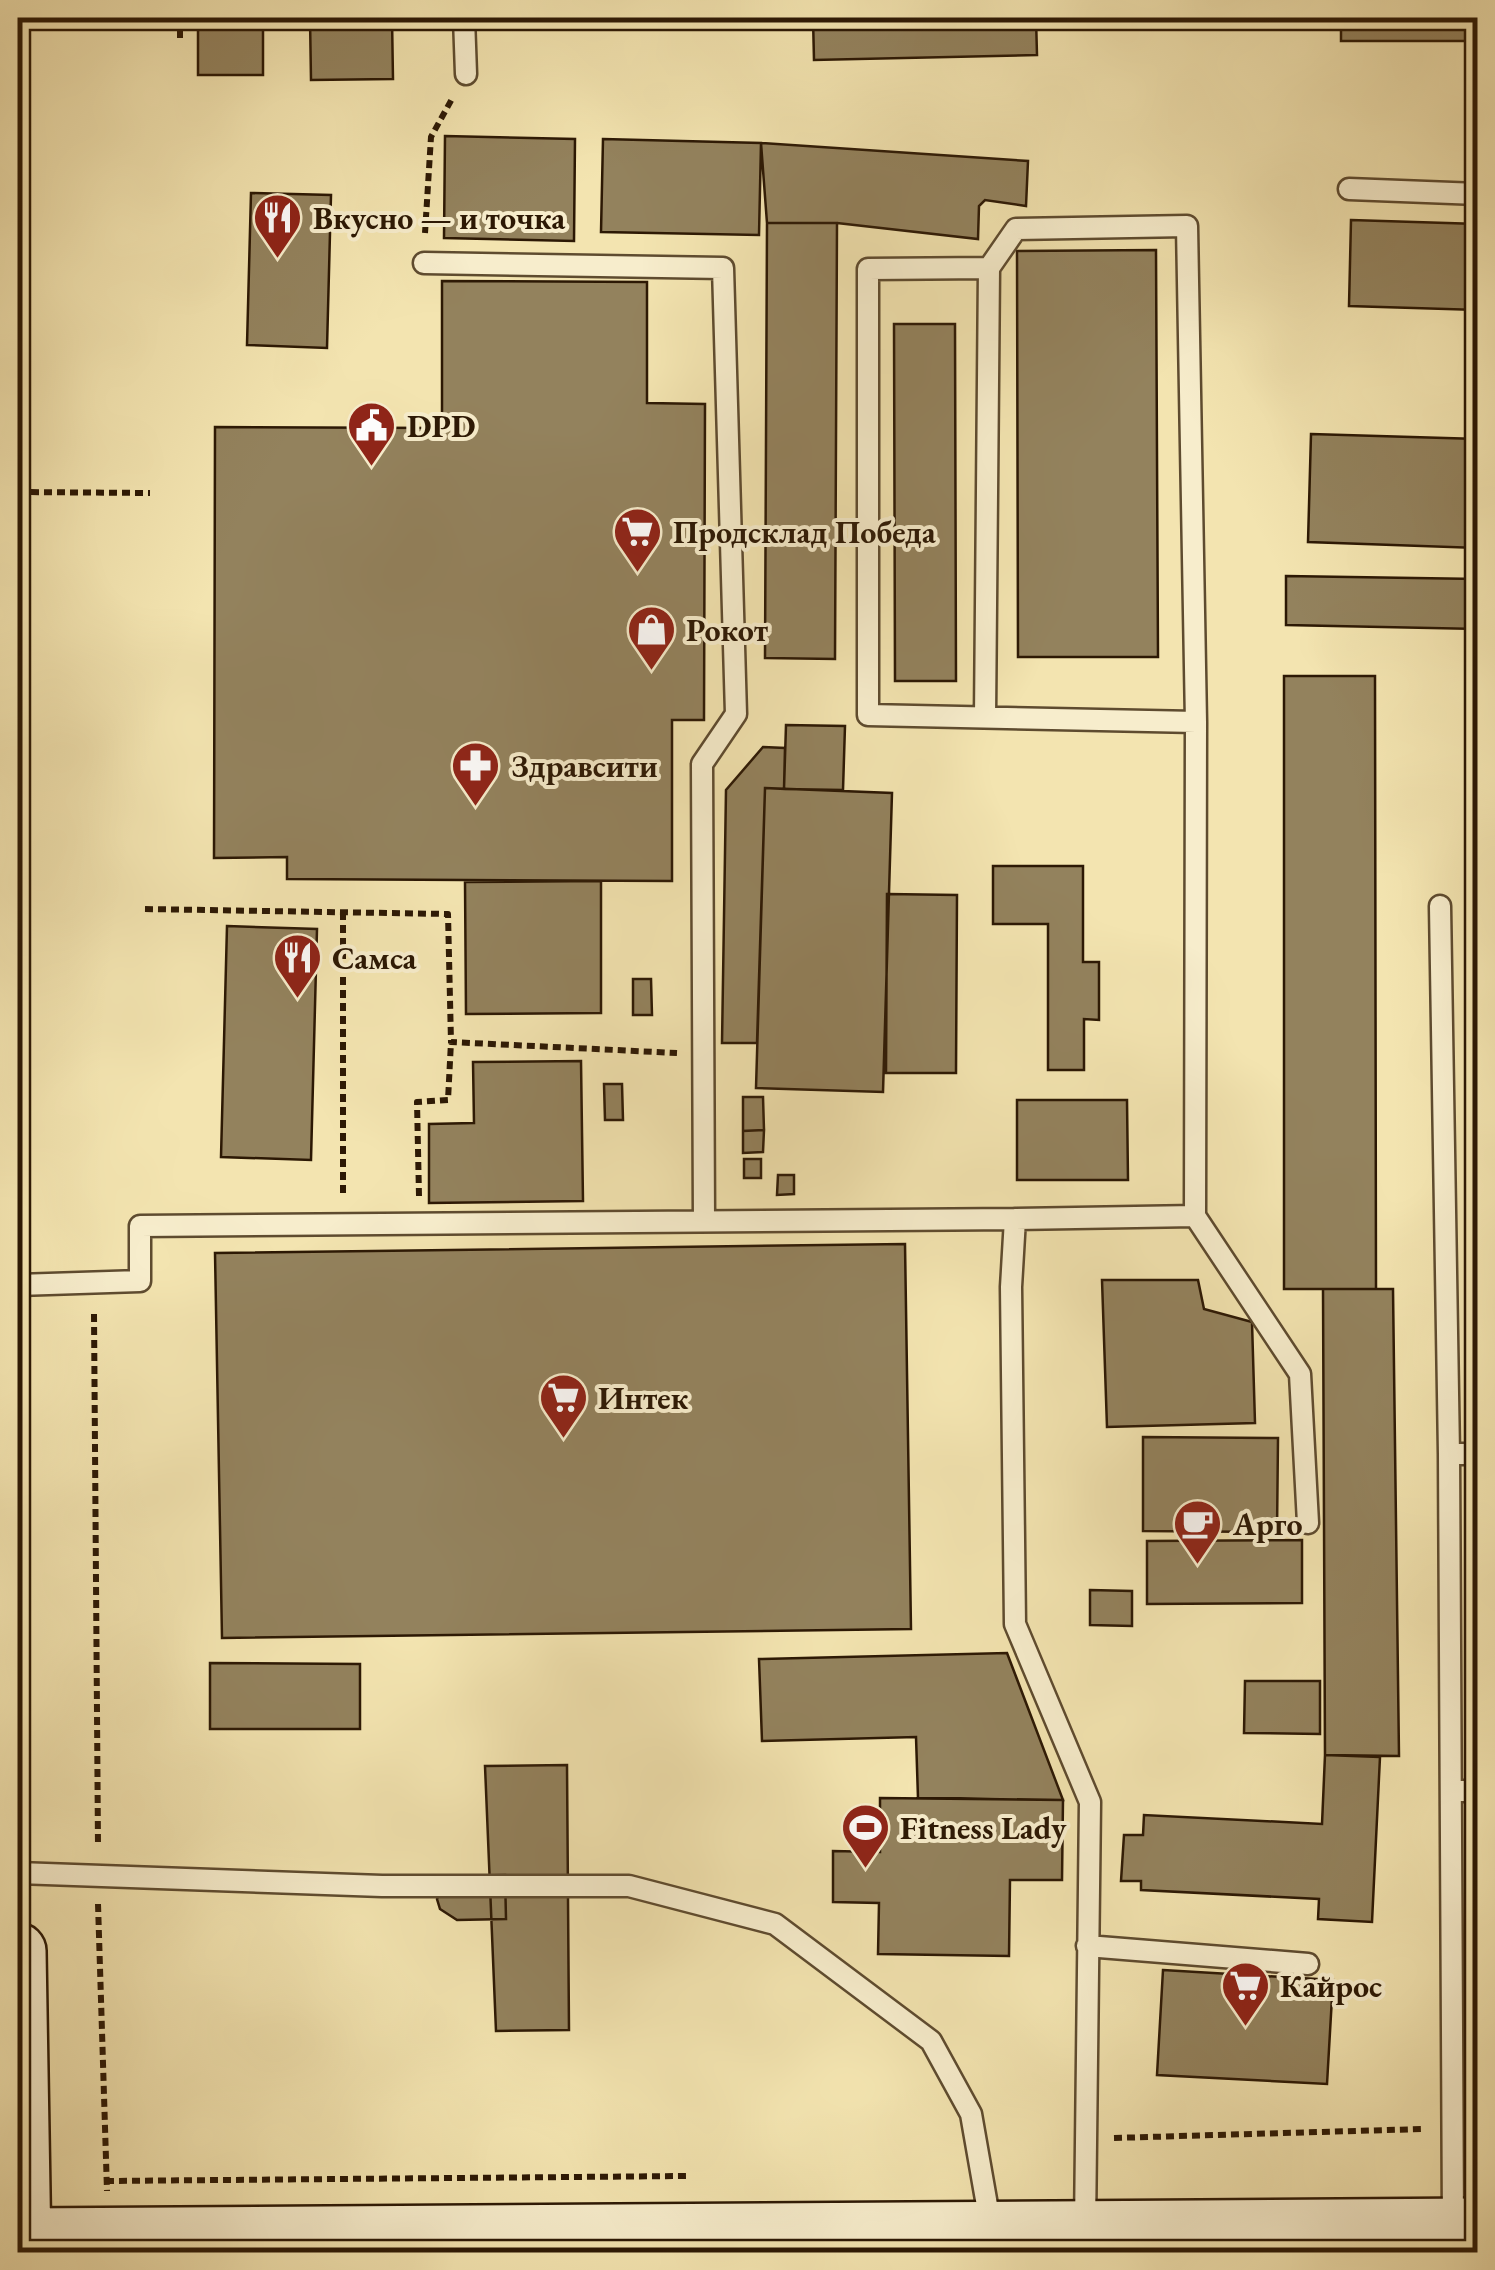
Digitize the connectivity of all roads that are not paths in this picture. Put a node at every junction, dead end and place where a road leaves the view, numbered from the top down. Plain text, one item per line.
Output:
1 (464, 18) edge
2 (466, 74) road end
3 (1349, 190) dead end
4 (1478, 194) edge
5 (424, 263) road end
6 (989, 268) junction
7 (986, 717) junction
8 (1196, 722) junction
9 (1440, 906) dead end
10 (1195, 1216) junction
11 (1015, 1219) junction
12 (704, 1222) junction
13 (18, 1285) edge
14 (1449, 1454) junction
15 (1478, 1454) edge
16 (1308, 1523) dead end
17 (1452, 1791) junction
18 (1478, 1791) edge
19 (18, 1873) edge
20 (1087, 1946) junction
21 (18, 1951) edge
22 (1308, 1964) dead end
23 (1465, 2226) edge
24 (1085, 2229) junction
25 (991, 2230) junction
26 (23, 2244) edge

1 - 2 lane
3 - 4 lane
5 - 12 lane
6 - 7 lane
6 - 7 lane
6 - 8 lane
7 - 8 lane
8 - 10 lane
9 - 14 lane
10 - 11 lane
10 - 16 lane
11 - 12 lane
11 - 20 lane
12 - 13 lane
14 - 15 lane
14 - 17 lane
17 - 18 lane
17 - 23 lane
19 - 25 lane
20 - 22 lane
20 - 24 lane
21 - 26 main road
23 - 24 main road
24 - 25 main road
25 - 26 main road

